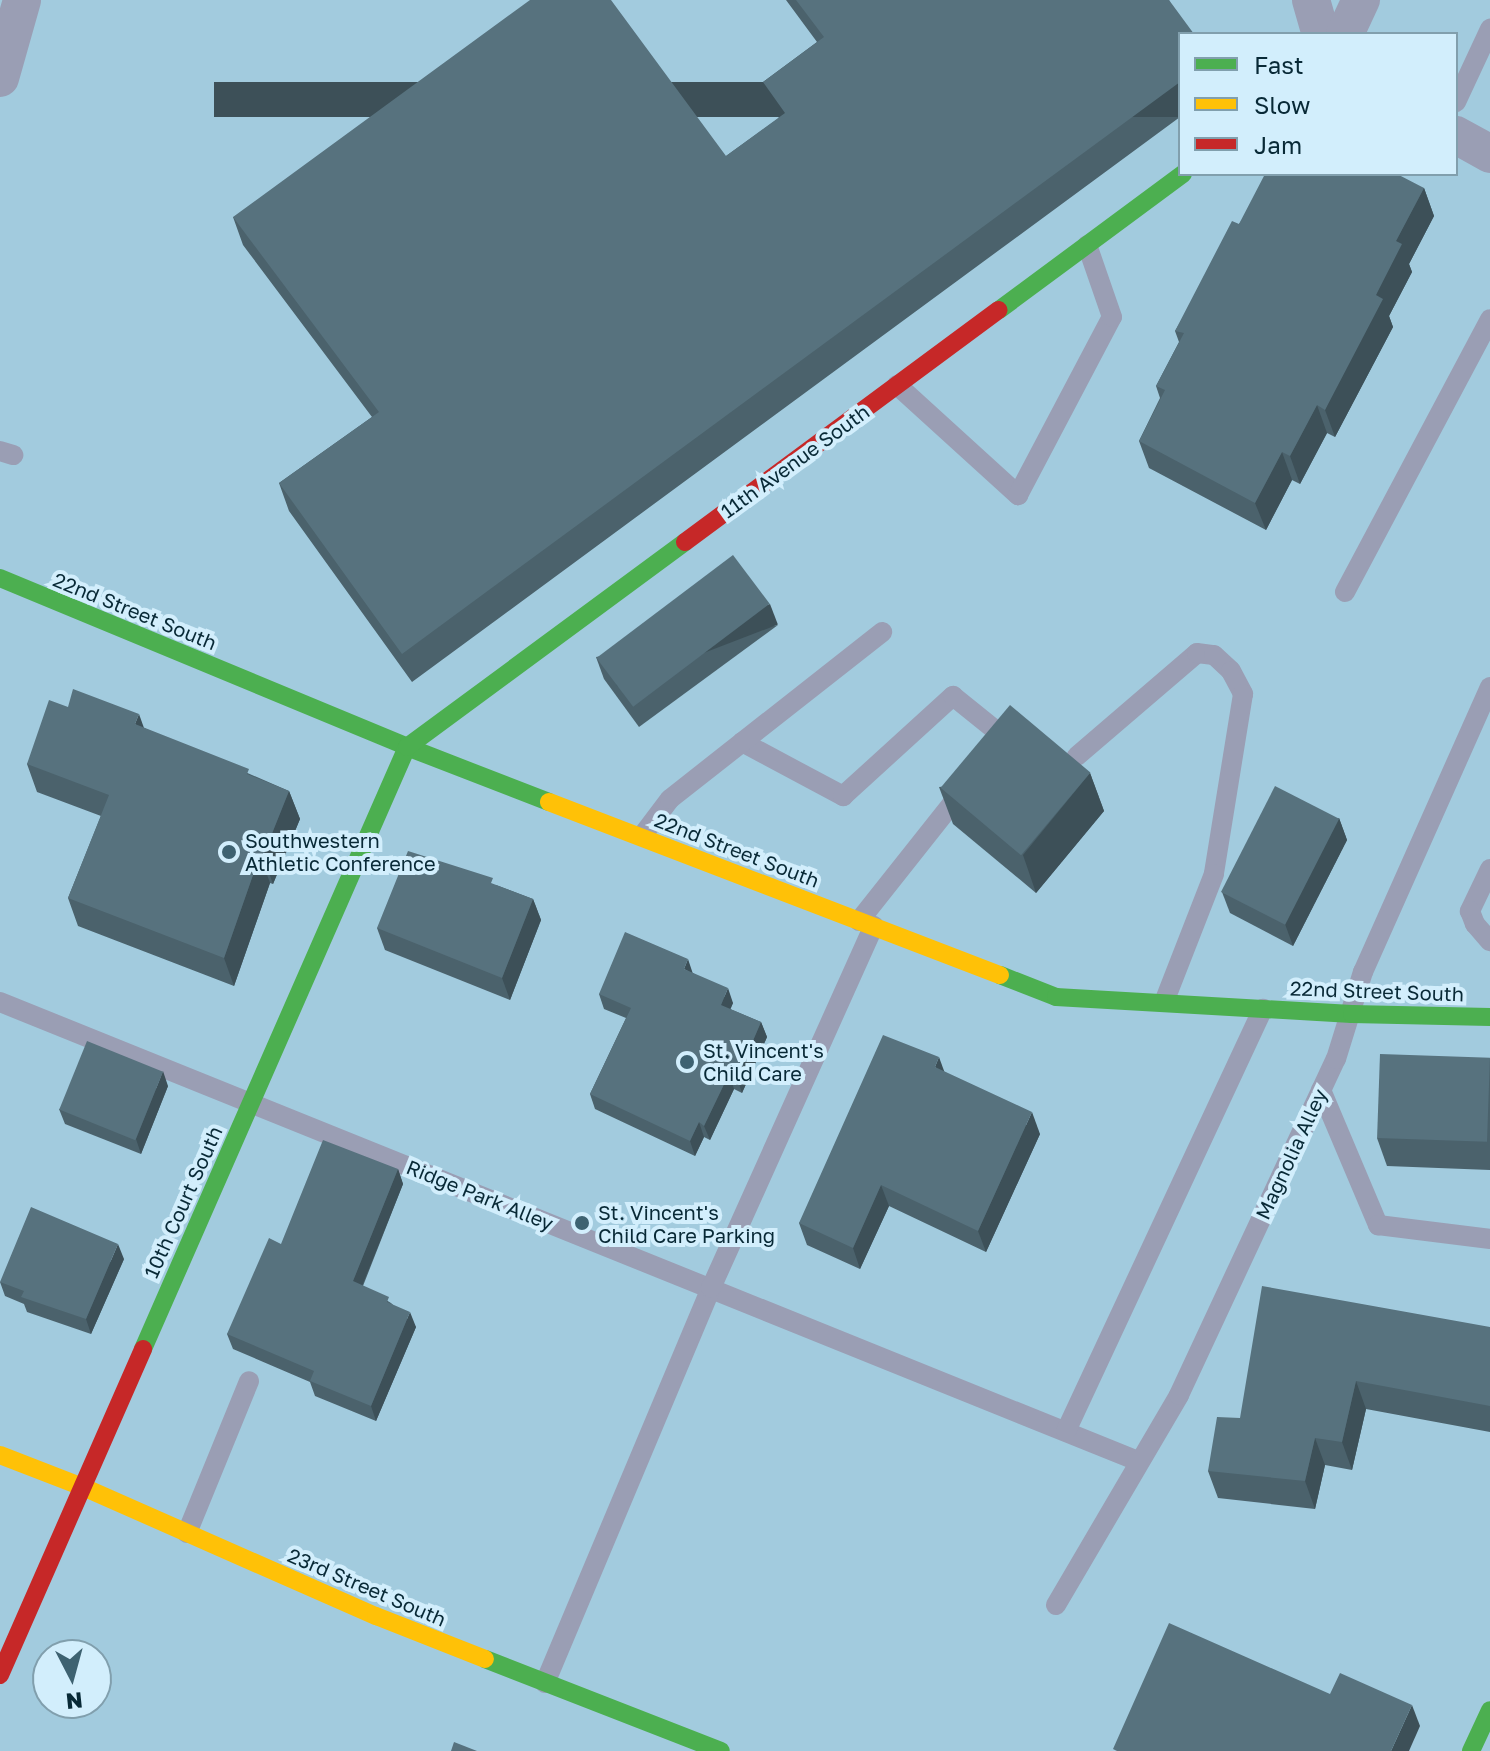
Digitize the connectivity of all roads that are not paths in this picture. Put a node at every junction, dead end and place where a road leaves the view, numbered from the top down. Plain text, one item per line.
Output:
1 (22, 0) edge
2 (1311, 0) edge
3 (1361, 0) edge
4 (1489, 31) edge
5 (1320, 32) edge
6 (1346, 32) edge
7 (3, 57) edge
8 (1458, 98) edge
9 (1458, 136) edge
10 (1490, 154) edge
11 (1180, 176) edge
12 (1087, 245) junction
13 (1490, 319) edge
14 (897, 385) junction
15 (0, 578) edge
16 (1345, 592) dead end
17 (882, 632) dead end
18 (1490, 687) edge
19 (742, 742) junction
20 (407, 747) junction
21 (1077, 756) dead end
22 (642, 836) junction
23 (1490, 869) edge
24 (866, 924) junction
25 (1490, 941) edge
26 (0, 1002) edge
27 (1164, 1002) junction
28 (1263, 1009) junction
29 (1352, 1014) junction
30 (1490, 1016) edge
31 (1321, 1090) junction
32 (251, 1102) junction
33 (1490, 1239) edge
34 (711, 1288) junction
35 (249, 1381) dead end
36 (1066, 1431) junction
37 (0, 1455) edge
38 (1138, 1461) junction
39 (83, 1487) junction
40 (187, 1533) junction
41 (1056, 1605) dead end
42 (0, 1675) edge
43 (545, 1683) junction
44 (1490, 1710) edge
45 (721, 1751) edge
46 (1471, 1751) edge

1 - 7 street
2 - 5 street
3 - 6 street
4 - 8 lane
9 - 10 street
11 - 12 street, 11th Avenue South
12 - 14 street, 11th Avenue South
12 - 14 lane
13 - 16 lane
14 - 20 street, 11th Avenue South
15 - 20 street, 22nd Street South
17 - 19 lane
18 - 29 lane, Magnolia Alley
19 - 22 lane
19 - 24 lane
20 - 22 street, 22nd Street South
20 - 32 street, 10th Court South
21 - 27 lane
22 - 24 street, 22nd Street South
23 - 25 lane
24 - 27 street, 22nd Street South
24 - 34 lane
26 - 32 lane, Ridge Park Alley
27 - 28 street, 22nd Street South
28 - 29 street, 22nd Street South
28 - 36 lane
29 - 30 street, 22nd Street South
29 - 31 lane, Magnolia Alley
31 - 33 lane
31 - 38 lane, Magnolia Alley
32 - 34 lane, Ridge Park Alley
32 - 39 street, 10th Court South
34 - 36 lane, Ridge Park Alley
34 - 43 lane
35 - 40 lane
36 - 38 lane, Ridge Park Alley
37 - 39 street, 23rd Street South
38 - 41 lane, Magnolia Alley
39 - 40 street, 23rd Street South
39 - 42 street, 10th Court South
40 - 43 street, 23rd Street South
43 - 45 street, 23rd Street South
44 - 46 street

